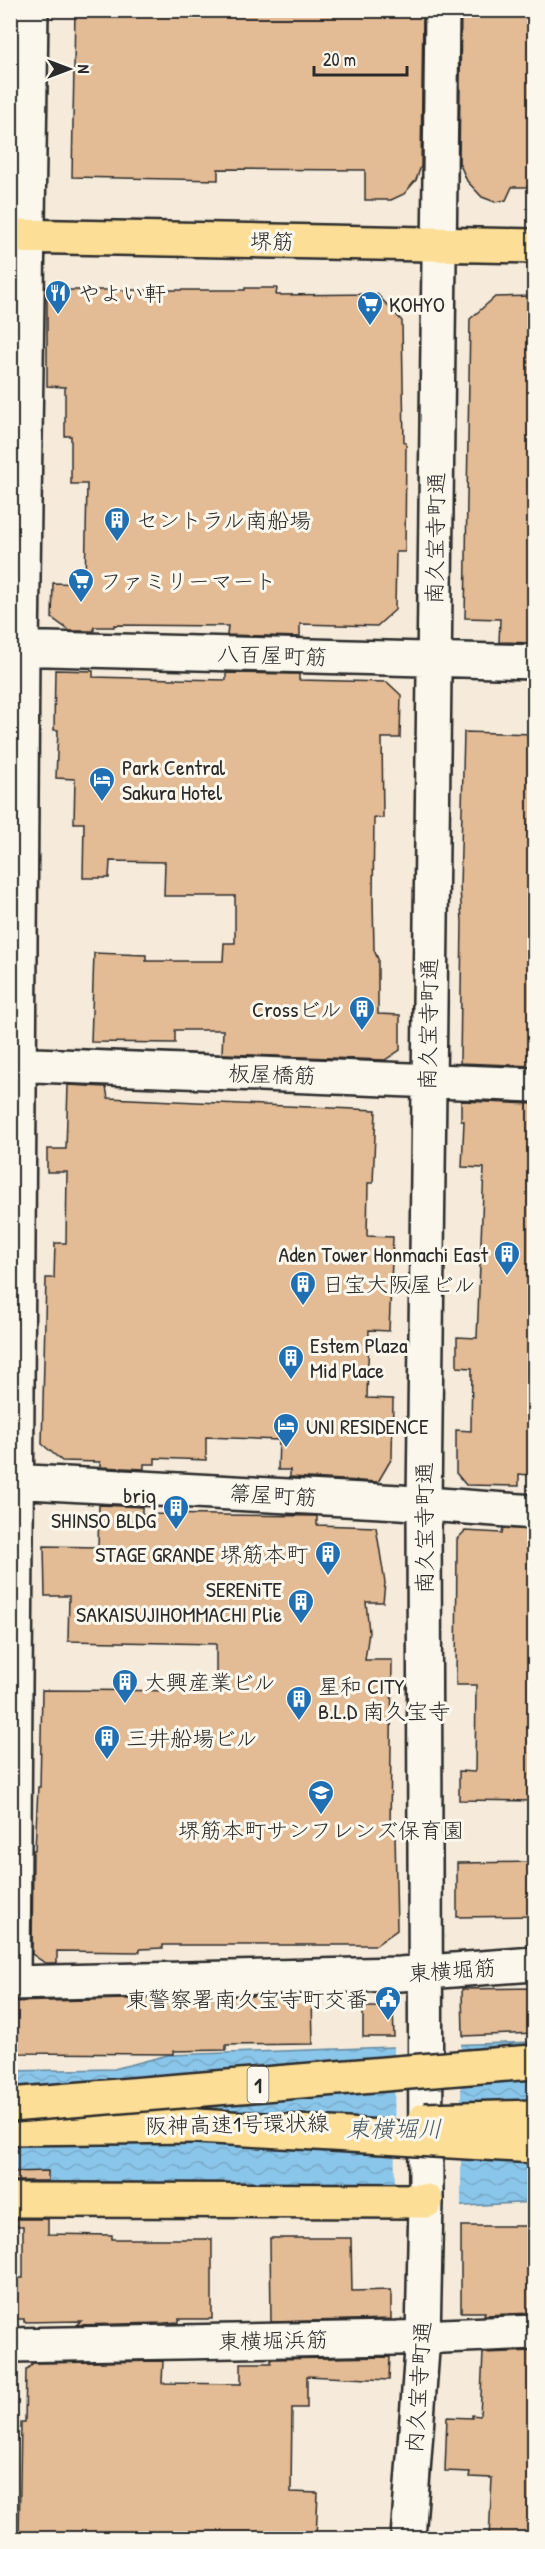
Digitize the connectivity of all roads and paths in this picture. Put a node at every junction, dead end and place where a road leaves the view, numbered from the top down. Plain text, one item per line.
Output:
1 (31, 10) edge
2 (442, 10) edge
3 (19, 236) edge
4 (440, 244) junction
5 (534, 246) edge
6 (16, 648) edge
7 (433, 660) junction
8 (534, 662) edge
9 (16, 1064) edge
10 (428, 1081) junction
11 (534, 1085) edge
12 (13, 1481) edge
13 (424, 1504) junction
14 (534, 1512) edge
15 (13, 1729) edge
16 (534, 1964) edge
17 (427, 1973) junction
18 (12, 1983) edge
19 (534, 2062) edge
20 (10, 2105) edge
21 (534, 2118) edge
22 (197, 2126) junction
23 (10, 2128) edge
24 (534, 2146) edge
25 (10, 2199) edge
26 (426, 2201) junction
27 (534, 2332) edge
28 (423, 2337) junction
29 (11, 2345) edge
30 (10, 2352) edge
31 (408, 2538) edge

1 - 3 street
2 - 4 street, 南久宝寺町通
3 - 4 main road, 堺筋
3 - 6 street
4 - 5 main road, 堺筋
4 - 7 street, 南久宝寺町通
6 - 7 street, 八百屋町筋
6 - 9 street
7 - 8 street, 八百屋町筋
7 - 10 street, 南久宝寺町通
9 - 10 street, 板屋橋筋
9 - 12 street
10 - 11 street, 板屋橋筋
10 - 13 street, 南久宝寺町通
12 - 13 street, 箒屋町筋
12 - 15 street
13 - 14 street, 箒屋町筋
13 - 17 street, 南久宝寺町通
15 - 18 street
16 - 17 street, 東横堀筋
17 - 18 street, 東横堀筋
17 - 26 street, 南久宝寺町通, bridge
19 - 20 main road, 1, bridge
21 - 22 main road, 阪神高速1号環状線 / 1, bridge
22 - 23 main road, 阪神高速1号環状線 / 1
22 - 24 main road, 1, bridge
25 - 26 main road
26 - 28 street, 内久宝寺町通
27 - 28 street, 東横堀浜筋
28 - 29 street, 東横堀浜筋
28 - 31 street, 内久宝寺町通
29 - 30 street

